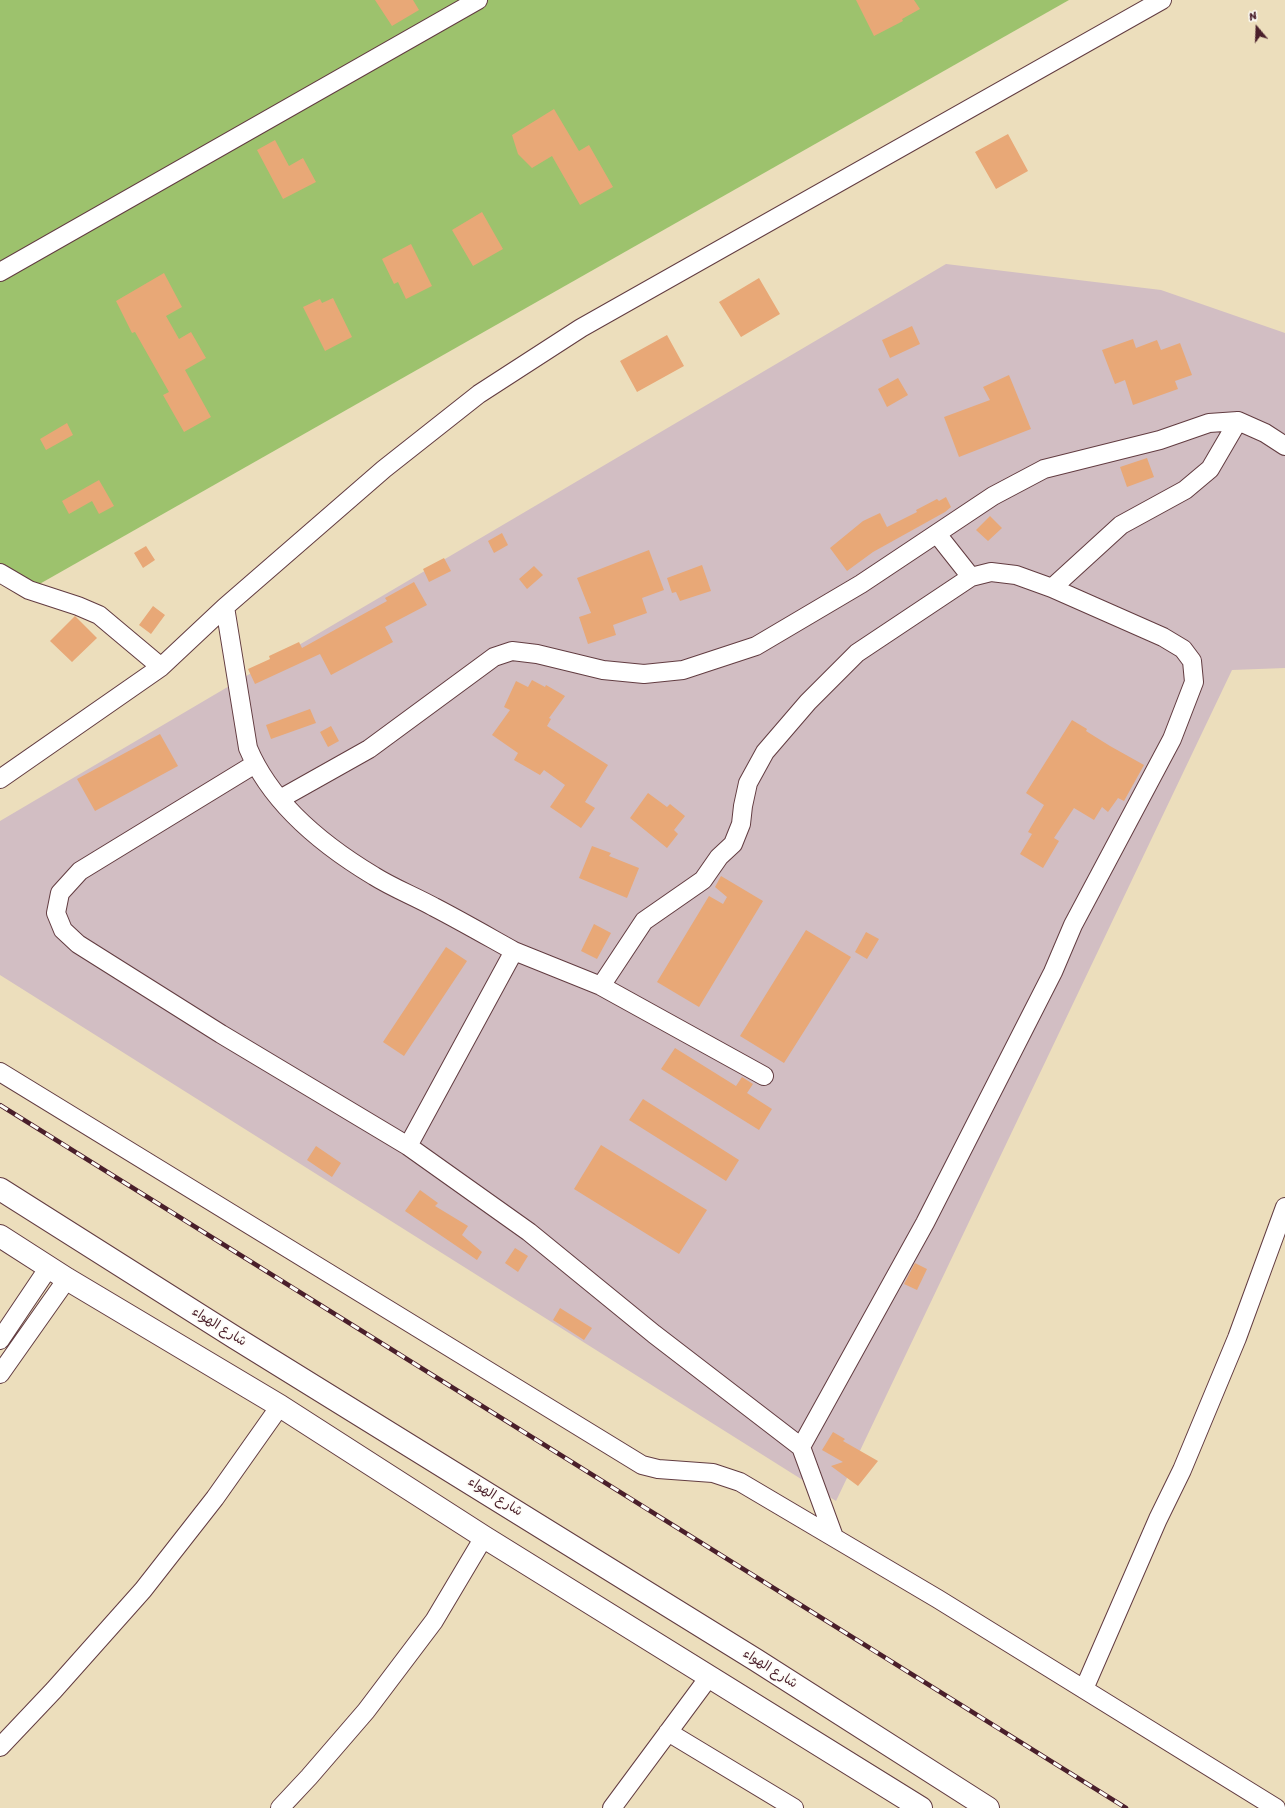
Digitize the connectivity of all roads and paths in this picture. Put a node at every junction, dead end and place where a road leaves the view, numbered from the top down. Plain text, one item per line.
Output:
1 (478, 0) edge
2 (1162, 0) edge
3 (0, 272) edge
4 (1238, 422) junction
5 (1285, 446) edge
6 (936, 534) junction
7 (0, 573) edge
8 (971, 577) junction
9 (1052, 588) junction
10 (225, 607) junction
11 (161, 667) junction
12 (255, 764) junction
13 (0, 779) edge
14 (280, 799) junction
15 (514, 951) junction
16 (601, 986) junction
17 (0, 1072) edge
18 (764, 1076) dead end
19 (408, 1146) junction
20 (0, 1189) edge
21 (1285, 1207) edge
22 (0, 1236) edge
23 (49, 1267) junction
24 (67, 1279) junction
25 (0, 1340) edge
26 (0, 1374) edge
27 (280, 1406) junction
28 (801, 1447) junction
29 (484, 1537) junction
30 (834, 1537) junction
31 (709, 1677) junction
32 (1084, 1689) junction
33 (666, 1735) junction
34 (0, 1747) edge
35 (280, 1808) edge
36 (612, 1808) edge
37 (625, 1808) edge
38 (794, 1808) edge
39 (921, 1808) edge
40 (988, 1808) edge
41 (1276, 1808) edge

1 - 3 street
2 - 10 street
4 - 5 street
4 - 6 street
4 - 9 street
6 - 8 street
6 - 14 street
7 - 11 street
8 - 9 street
8 - 16 street
9 - 28 street
10 - 11 street
10 - 12 street
11 - 13 street
12 - 14 street
12 - 19 street
14 - 15 street
15 - 16 street
15 - 19 street
16 - 18 street
17 - 30 street
19 - 28 street
20 - 40 main road, شارع الهواء
21 - 32 street
22 - 23 main road
23 - 24 main road
23 - 25 street
24 - 26 street
24 - 27 main road
27 - 29 main road
27 - 34 street
28 - 30 street
29 - 31 main road
29 - 35 street
30 - 32 street
31 - 33 street
31 - 39 main road
32 - 41 street
33 - 36 street
33 - 37 street
33 - 38 street

